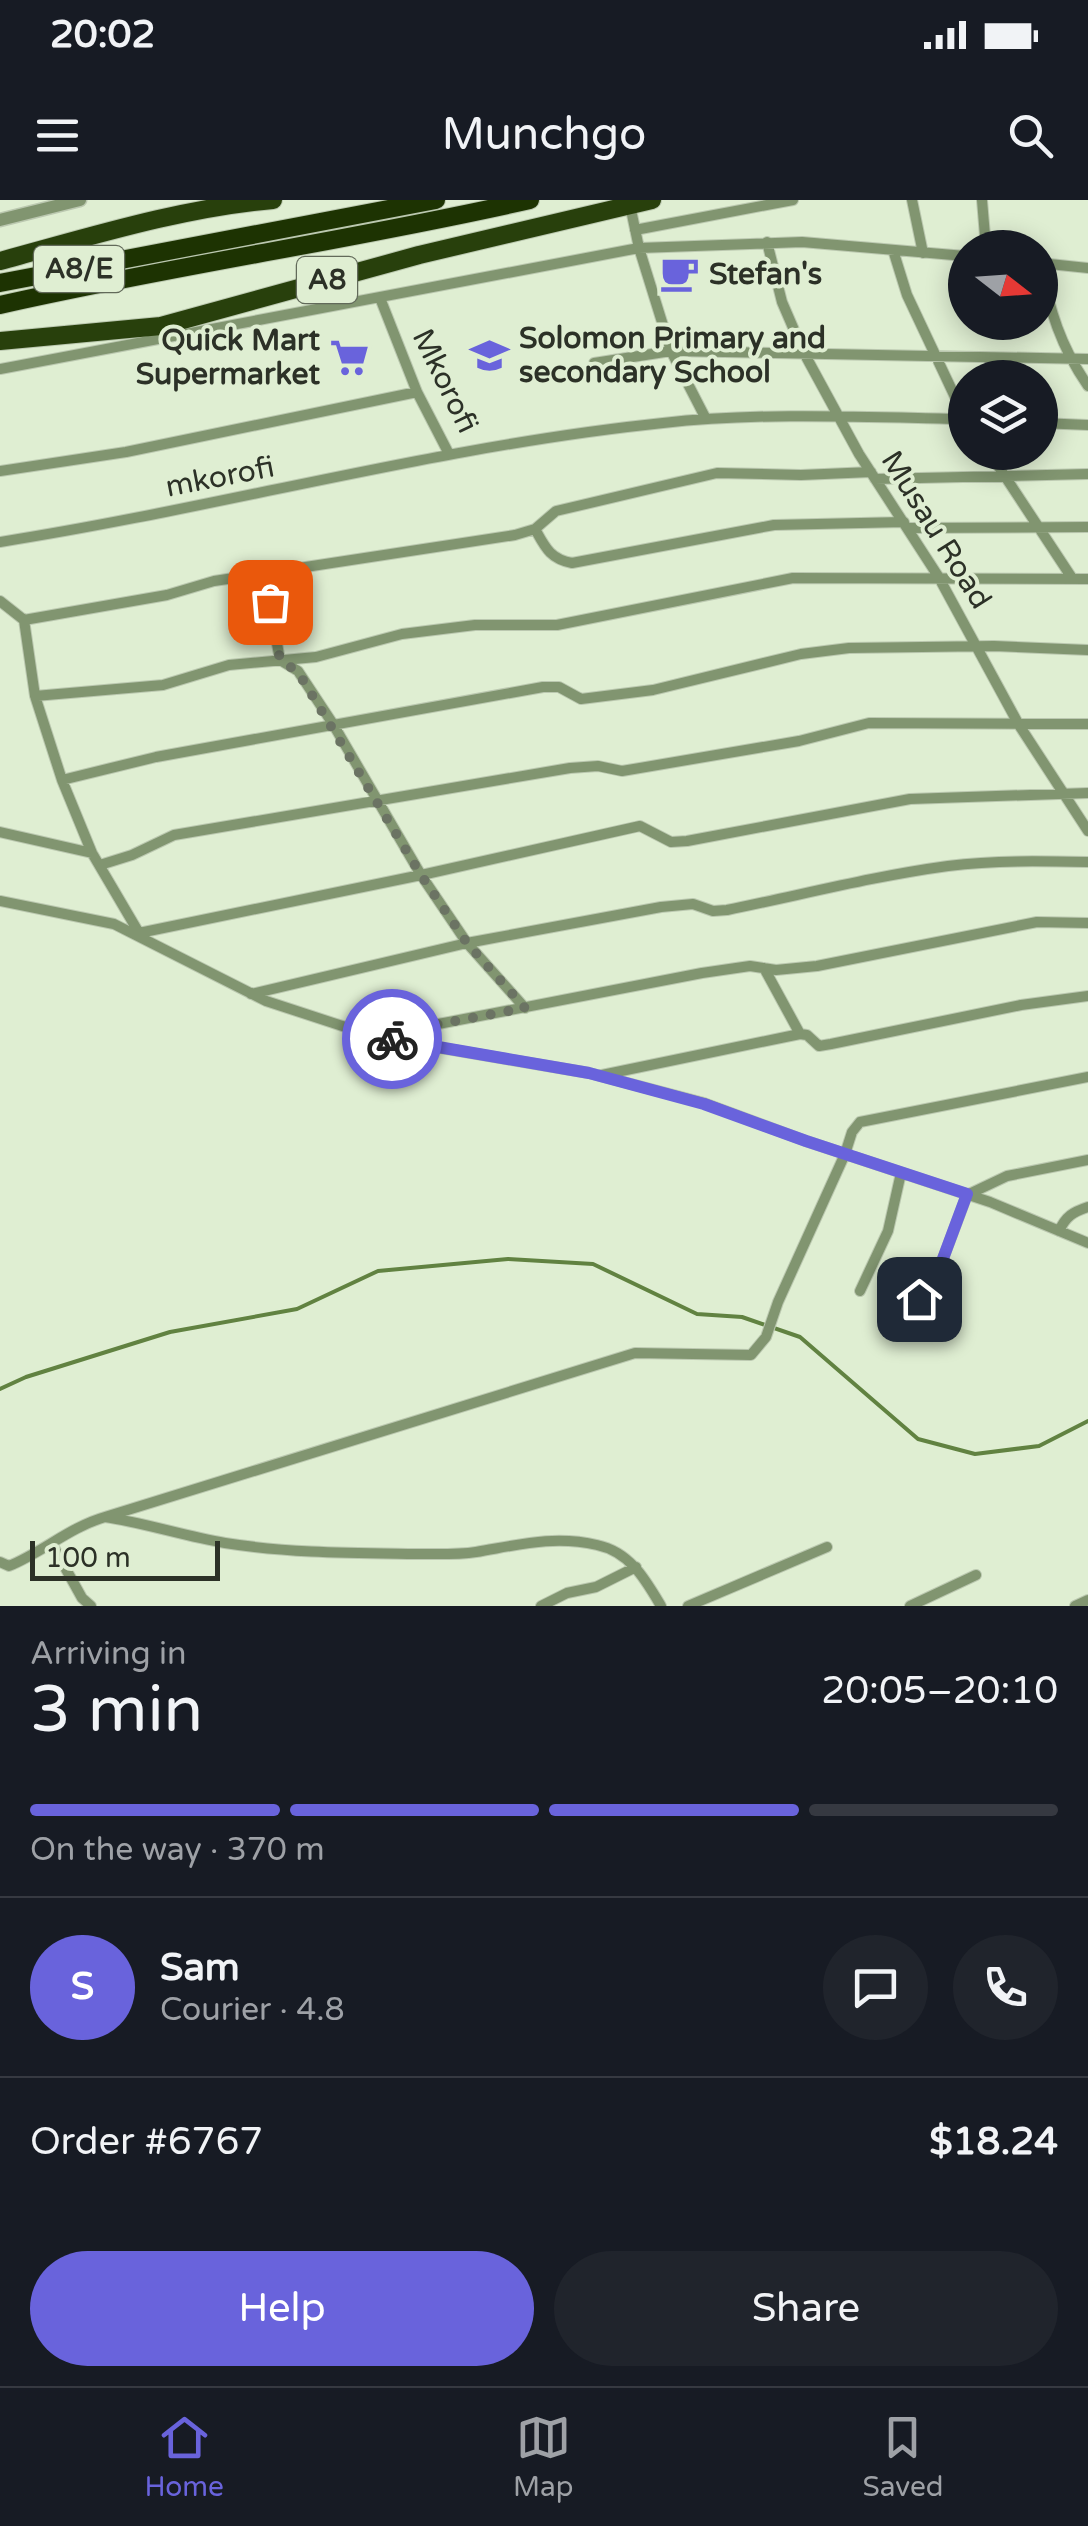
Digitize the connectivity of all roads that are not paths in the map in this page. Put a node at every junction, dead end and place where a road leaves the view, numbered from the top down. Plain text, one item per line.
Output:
1 (80, 200) edge
2 (273, 200) edge
3 (436, 200) edge
4 (530, 200) edge
5 (652, 200) edge
6 (793, 200) edge
7 (912, 200) edge
8 (982, 200) edge
9 (630, 205) junction
10 (0, 220) edge
11 (636, 230) junction
12 (984, 230) edge
13 (767, 242) junction
14 (639, 248) junction
15 (893, 250) junction
16 (923, 253) junction
17 (948, 255) edge
18 (0, 261) edge
19 (1058, 265) edge
20 (1088, 268) edge
21 (0, 283) edge
22 (380, 298) junction
23 (0, 305) edge
24 (1058, 335) edge
25 (0, 341) edge
26 (671, 351) junction
27 (804, 354) junction
28 (936, 356) junction
29 (1068, 358) junction
30 (1088, 360) edge
31 (594, 362) dead end
32 (0, 369) edge
33 (948, 382) edge
34 (1088, 386) edge
35 (416, 392) junction
36 (840, 417) junction
37 (706, 418) junction
38 (948, 418) edge
39 (1058, 424) edge
40 (1088, 426) edge
41 (449, 454) junction
42 (1001, 470) edge
43 (0, 471) edge
44 (1004, 474) junction
45 (1088, 474) edge
46 (873, 475) junction
47 (906, 525) junction
48 (1088, 526) edge
49 (1039, 527) junction
50 (535, 529) junction
51 (0, 542) edge
52 (264, 573) junction
53 (938, 576) junction
54 (1072, 578) junction
55 (1088, 578) edge
56 (0, 600) edge
57 (24, 620) junction
58 (978, 647) junction
59 (1088, 650) edge
60 (280, 660) junction
61 (35, 696) junction
62 (333, 724) junction
63 (1088, 724) edge
64 (1019, 725) junction
65 (62, 780) junction
66 (1062, 794) junction
67 (1088, 794) edge
68 (376, 799) junction
69 (1088, 831) edge
70 (0, 832) edge
71 (92, 853) junction
72 (1088, 862) edge
73 (100, 865) junction
74 (421, 875) junction
75 (0, 901) edge
76 (1088, 923) edge
77 (141, 936) junction
78 (467, 943) junction
79 (764, 968) junction
80 (251, 994) junction
81 (1088, 996) edge
82 (525, 1008) junction
83 (800, 1034) junction
84 (392, 1039) junction
85 (600, 1076) junction
86 (1088, 1076) edge
87 (845, 1154) junction
88 (1088, 1160) edge
89 (901, 1173) junction
90 (967, 1194) junction
91 (1088, 1207) edge
92 (1060, 1231) junction
93 (1088, 1243) edge
94 (860, 1291) dead end
95 (900, 1326) dead end
96 (105, 1517) junction
97 (52, 1544) junction
98 (827, 1547) dead end
99 (0, 1562) edge
100 (636, 1567) junction
101 (976, 1576) dead end
102 (1088, 1600) edge
103 (91, 1606) edge
104 (541, 1606) edge
105 (661, 1606) edge
106 (688, 1606) edge
107 (910, 1606) edge
108 (1075, 1606) edge

1 - 10 street
2 - 18 highway
3 - 21 highway, A8/E
4 - 23 highway, A8/E
5 - 9 highway, A8
6 - 11 street
7 - 16 street
8 - 12 street
9 - 11 street
9 - 25 highway, A8
11 - 14 street
13 - 14 street
13 - 15 street
13 - 27 street, Musau Road
14 - 22 street
14 - 26 street
15 - 16 street
15 - 28 street
16 - 17 street
19 - 20 street
22 - 32 street
22 - 35 street, Mkorofi
24 - 29 street
26 - 27 street
26 - 31 street
26 - 37 street
27 - 28 street
27 - 36 street, Musau Road
28 - 29 street
28 - 33 street
29 - 30 street
29 - 34 street
35 - 41 street, Mkorofi
35 - 43 street
36 - 37 street, Mkorofi
36 - 38 street, Mkorofi
36 - 46 street, Musau Road
37 - 41 street, Mkorofi
39 - 40 street
41 - 51 street, mkorofi
42 - 44 street
44 - 45 street
44 - 46 street
44 - 49 street
46 - 47 street, Musau Road
46 - 50 street
47 - 49 street
47 - 50 street
47 - 53 street, Musau Road
48 - 49 street
49 - 54 street
50 - 52 street
52 - 57 street
52 - 60 street
53 - 54 street
53 - 58 street, Musau Road
53 - 60 street
54 - 55 street
56 - 57 street
57 - 61 street
58 - 59 street
58 - 62 street
58 - 64 street, Musau Road
60 - 61 street
60 - 62 street
61 - 65 street
62 - 65 street
62 - 68 street
63 - 64 street
64 - 66 street, Musau Road
64 - 68 street
65 - 71 street
66 - 67 street
66 - 69 street, Musau Road
66 - 74 street
68 - 73 street
68 - 74 street
70 - 71 street
71 - 73 street
72 - 78 street
73 - 77 street
74 - 77 street
74 - 78 street
75 - 77 street
76 - 79 street
77 - 80 street
78 - 80 street
78 - 82 street
79 - 82 street
79 - 83 street
80 - 84 street
81 - 83 street
82 - 84 street
83 - 85 street
84 - 85 street
85 - 87 street
86 - 87 street
87 - 89 street
87 - 96 street
88 - 90 street
89 - 90 street
89 - 94 street
90 - 92 street
90 - 95 street
91 - 92 street
92 - 93 street
96 - 97 street
96 - 100 street
97 - 99 street
97 - 103 street
98 - 106 street
100 - 104 street
100 - 105 street
101 - 107 street
102 - 108 street

